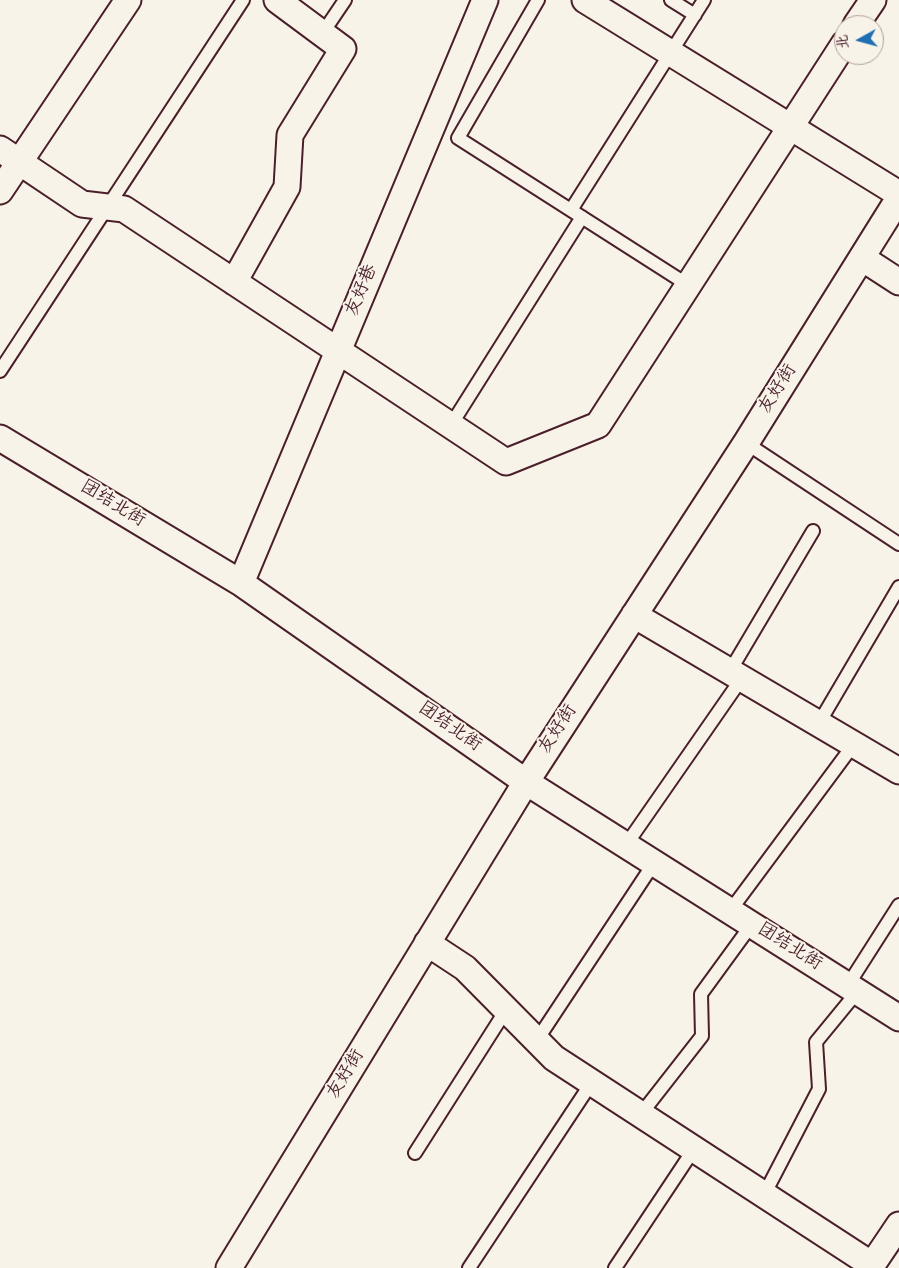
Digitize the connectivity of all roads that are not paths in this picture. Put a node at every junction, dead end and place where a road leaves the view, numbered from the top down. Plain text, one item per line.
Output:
1 (128, 0) edge
2 (243, 0) edge
3 (277, 0) edge
4 (345, 0) edge
5 (485, 0) edge
6 (538, 0) edge
7 (584, 0) edge
8 (671, 0) edge
9 (704, 0) edge
10 (873, 0) edge
11 (695, 15) junction
12 (863, 15) edge
13 (322, 34) junction
14 (670, 53) junction
15 (834, 59) edge
16 (790, 127) junction
17 (9, 156) edge
18 (0, 191) edge
19 (899, 194) edge
20 (899, 198) edge
21 (108, 207) junction
22 (576, 213) junction
23 (862, 258) junction
24 (234, 282) junction
25 (899, 282) edge
26 (688, 285) junction
27 (338, 350) junction
28 (0, 371) edge
29 (451, 425) junction
30 (0, 438) edge
31 (746, 443) junction
32 (813, 531) dead end
33 (899, 544) edge
34 (241, 582) junction
35 (899, 587) edge
36 (634, 615) junction
37 (736, 674) junction
38 (818, 723) junction
39 (854, 744) junction
40 (899, 771) edge
41 (526, 782) junction
42 (626, 845) junction
43 (654, 862) junction
44 (899, 906) edge
45 (730, 911) junction
46 (752, 924) junction
47 (427, 943) junction
48 (853, 989) junction
49 (506, 1010) junction
50 (899, 1018) edge
51 (537, 1040) junction
52 (592, 1082) junction
53 (641, 1114) junction
54 (694, 1149) junction
55 (415, 1153) dead end
56 (764, 1195) junction
57 (899, 1225) edge
58 (871, 1266) edge
59 (229, 1268) edge
60 (470, 1268) edge
61 (615, 1268) edge

1 - 17 street
2 - 21 lane
3 - 13 street
4 - 13 lane
5 - 27 street, 友好巷
6 - 22 lane
7 - 14 street
8 - 11 lane
9 - 11 lane
10 - 12 street
11 - 14 lane
13 - 24 street
14 - 16 street
14 - 22 lane
15 - 16 street
16 - 19 street
16 - 26 street
17 - 18 street
17 - 21 street
20 - 23 street, 友好街
21 - 24 street
21 - 28 lane
22 - 26 lane
22 - 29 lane
23 - 25 street
23 - 31 street, 友好街
24 - 27 street
26 - 29 street
27 - 29 street
27 - 34 street, 友好巷
30 - 34 street, 团结北街
31 - 33 lane
31 - 36 street, 友好街
32 - 37 lane
34 - 41 street, 团结北街
35 - 38 lane
36 - 37 street
36 - 41 street, 友好街
37 - 38 street
37 - 42 lane
38 - 39 street
39 - 40 street
39 - 45 lane
41 - 42 street, 团结北街
41 - 47 street, 友好街
42 - 43 street, 团结北街
43 - 45 street, 团结北街
43 - 51 lane
44 - 48 lane
45 - 46 street, 团结北街
46 - 48 street, 团结北街
46 - 53 lane
47 - 49 street
47 - 59 street, 友好街
48 - 50 street, 团结北街
48 - 56 lane
49 - 51 street
49 - 55 lane
51 - 52 street
52 - 53 street
52 - 60 lane
53 - 54 street
54 - 56 street
54 - 61 lane
56 - 58 street
57 - 58 street

